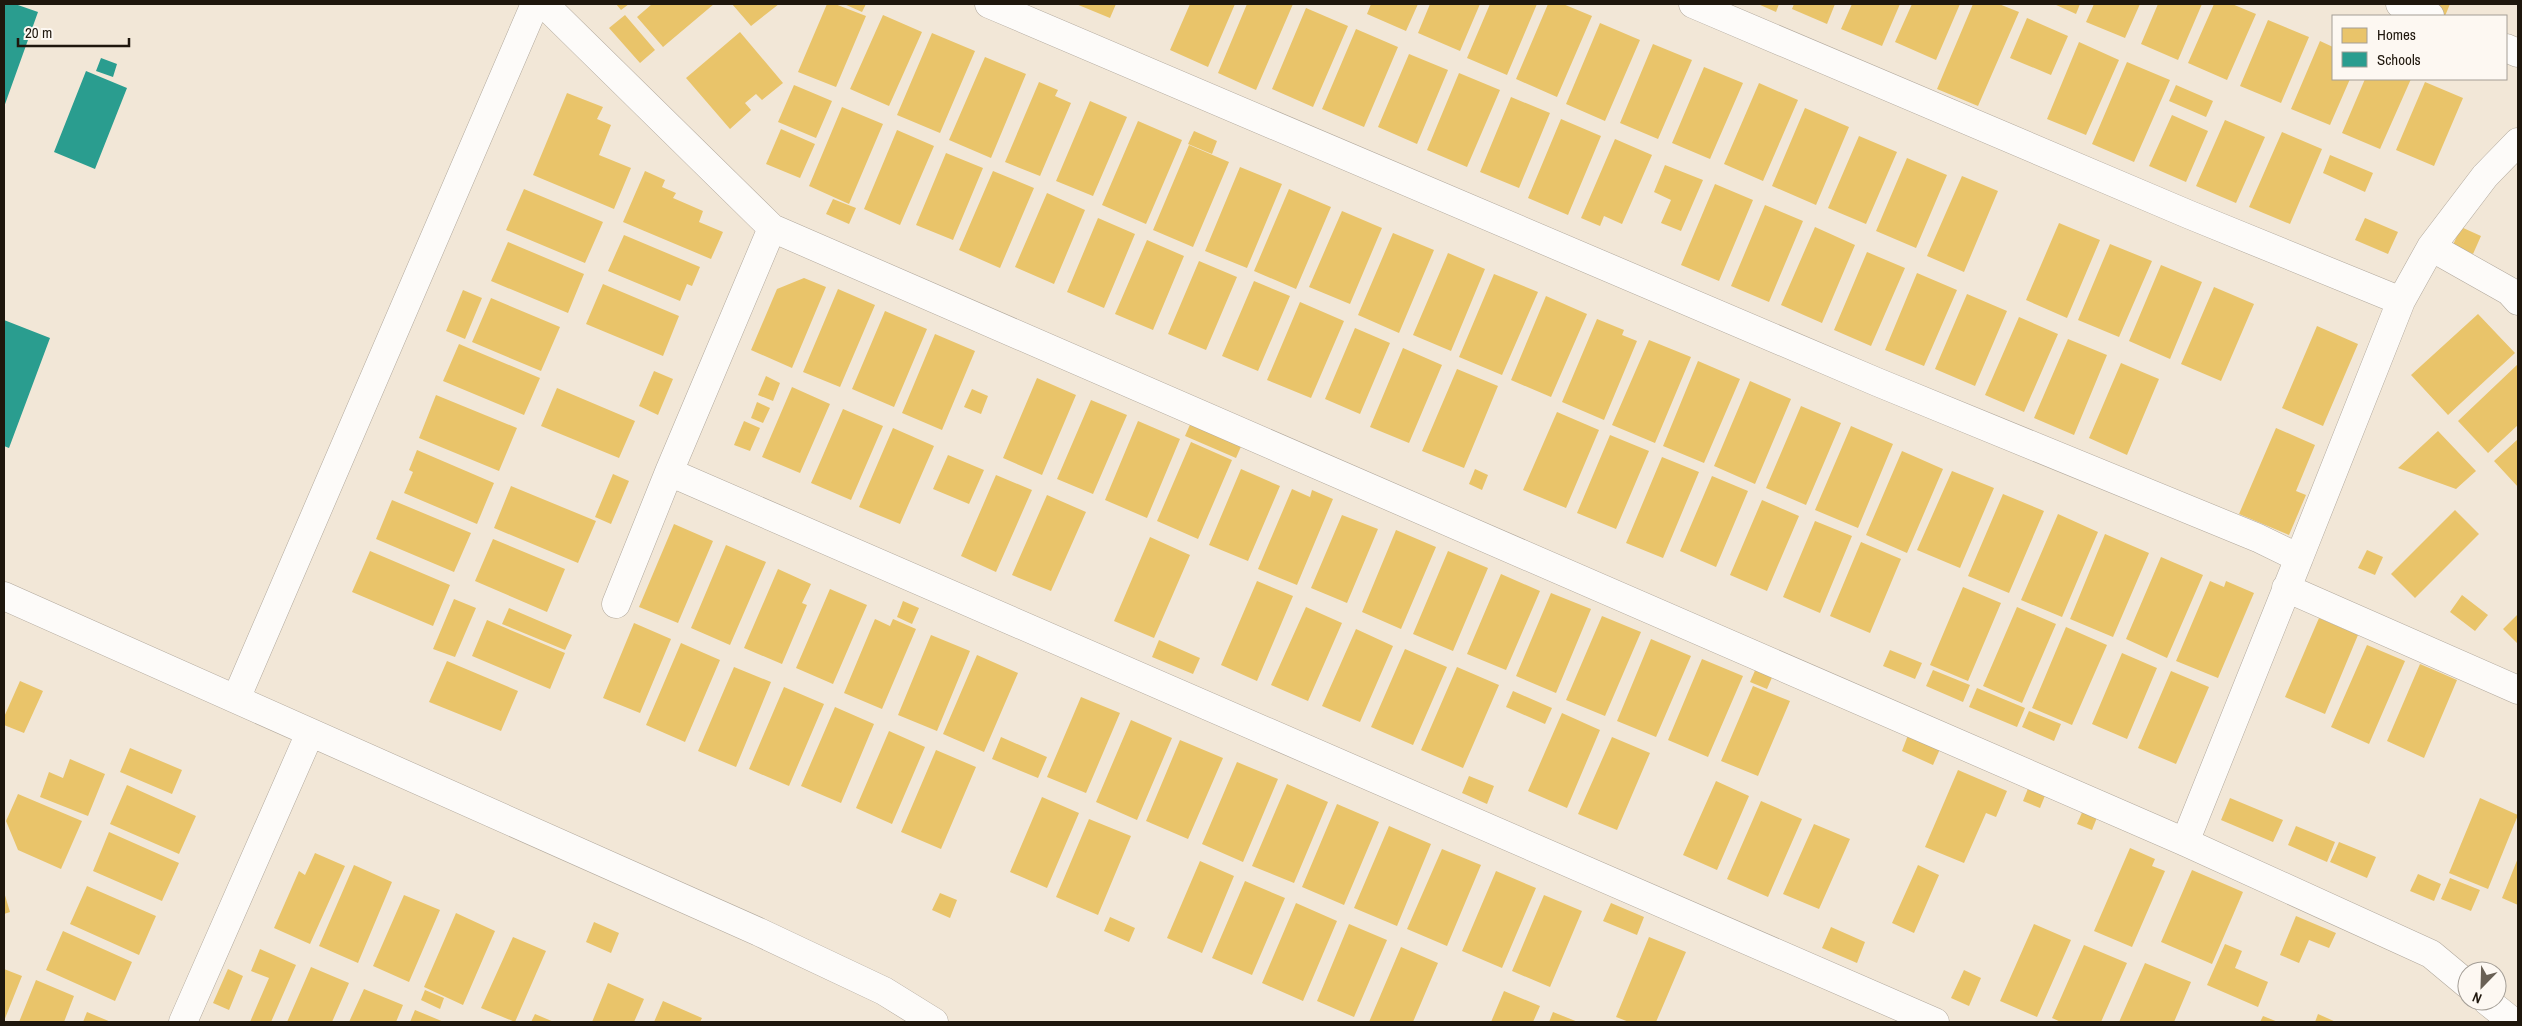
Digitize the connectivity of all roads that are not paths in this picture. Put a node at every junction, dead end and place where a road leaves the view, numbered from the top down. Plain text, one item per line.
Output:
1 (535, 4) edge
2 (544, 4) edge
3 (989, 4) edge
4 (1693, 4) edge
5 (2400, 4) edge
6 (2428, 15) edge
7 (2518, 142) edge
8 (772, 228) junction
9 (2431, 247) junction
10 (2518, 300) edge
11 (2401, 301) junction
12 (669, 472) junction
13 (2299, 558) junction
14 (2286, 588) junction
15 (4, 596) edge
16 (616, 604) dead end
17 (2518, 690) edge
18 (236, 699) junction
19 (310, 733) junction
20 (2184, 842) junction
21 (2457, 976) edge
22 (2499, 1011) edge
23 (183, 1022) edge
24 (934, 1022) edge
25 (1935, 1022) edge
26 (2513, 1022) edge

1 - 18 street
2 - 8 street
3 - 13 street
4 - 11 street
5 - 6 street
7 - 9 street
8 - 12 street
8 - 20 street
9 - 10 street
9 - 11 street
11 - 13 street
12 - 16 street
12 - 25 street
13 - 14 street
14 - 17 street
14 - 20 street
15 - 18 street
18 - 19 street
19 - 23 street
19 - 24 street
20 - 21 street
22 - 26 street

